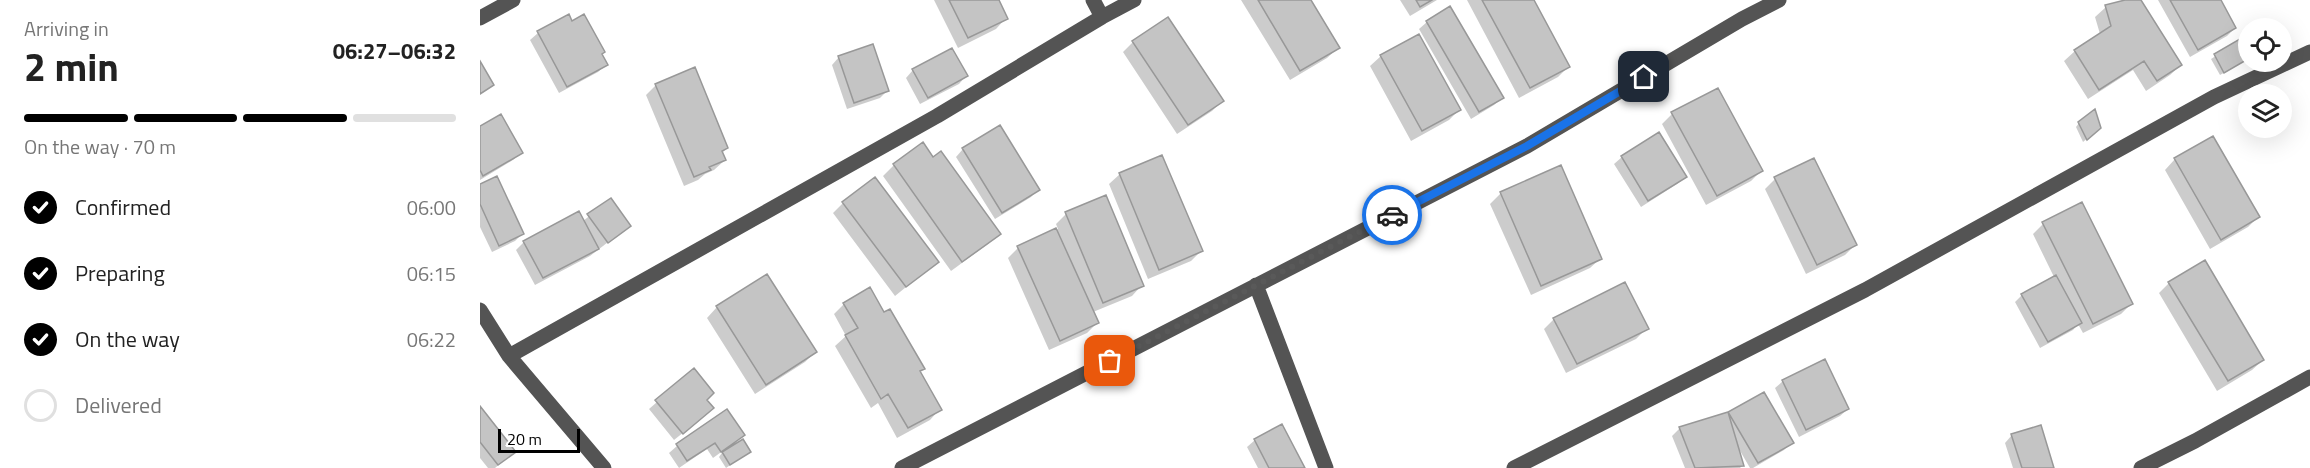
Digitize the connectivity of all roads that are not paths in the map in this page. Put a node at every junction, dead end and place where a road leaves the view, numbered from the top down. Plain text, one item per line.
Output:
1 (513, 0) edge
2 (1093, 0) edge
3 (1134, 0) edge
4 (1779, 0) edge
5 (1102, 16) junction
6 (480, 18) edge
7 (2310, 52) edge
8 (1256, 285) junction
9 (480, 310) edge
10 (509, 356) junction
11 (2310, 377) edge
12 (604, 468) edge
13 (902, 468) edge
14 (1326, 468) edge
15 (1514, 468) edge
16 (2141, 468) edge

1 - 6 street
2 - 5 street
3 - 5 street
4 - 8 street
5 - 10 street
7 - 15 street
8 - 13 street
8 - 14 street
9 - 10 street
10 - 12 street
11 - 16 street

